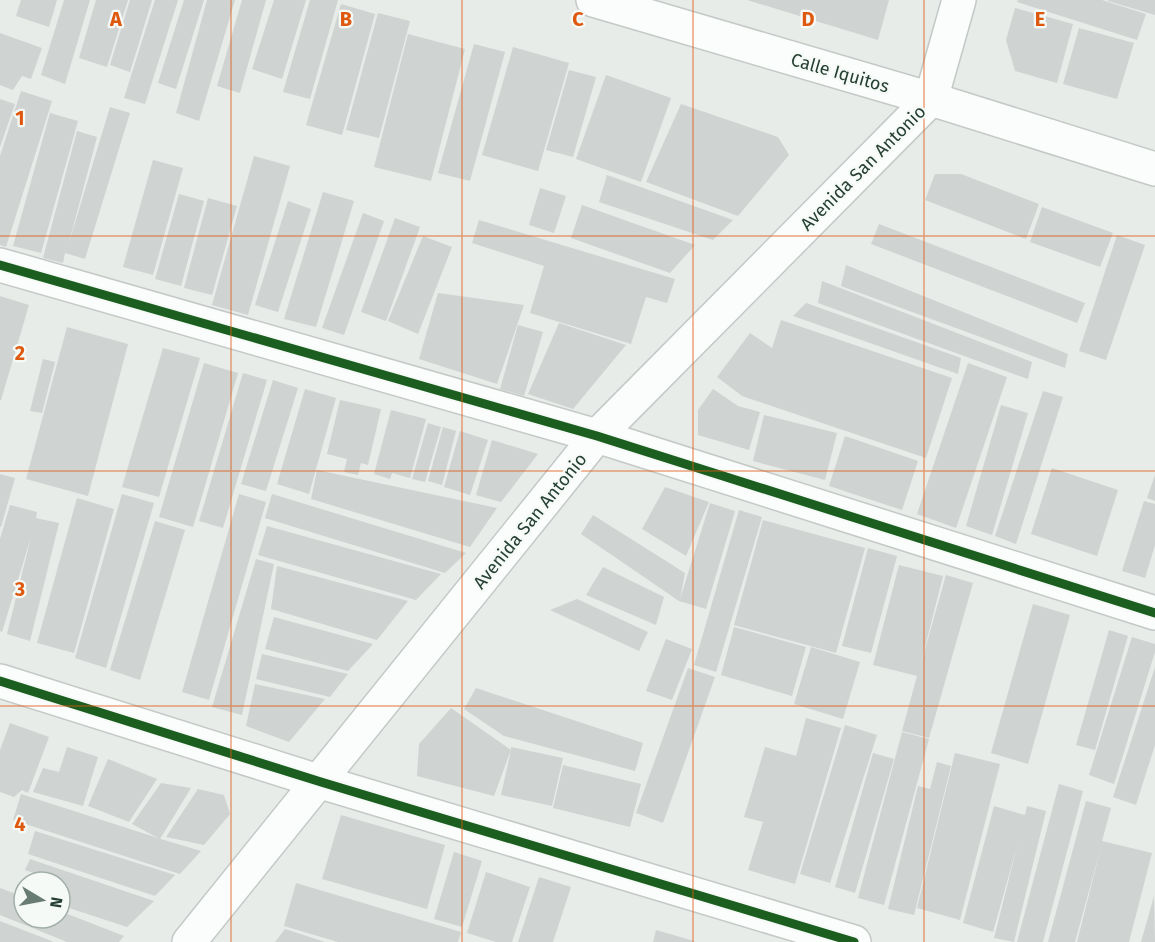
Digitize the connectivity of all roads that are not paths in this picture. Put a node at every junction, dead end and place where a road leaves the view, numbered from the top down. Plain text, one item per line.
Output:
1 (593, 0) edge
2 (959, 0) edge
3 (931, 99) junction
4 (1155, 169) edge
5 (0, 265) edge
6 (597, 436) junction
7 (1155, 613) edge
8 (0, 681) edge
9 (321, 782) junction
10 (189, 942) edge
11 (854, 942) edge

1 - 3 street, Calle Iquitos
2 - 3 street, Avenida San Antonio
3 - 4 street, Calle Iquitos
3 - 6 street, Avenida San Antonio
5 - 6 street
6 - 7 street
6 - 9 street, Avenida San Antonio
8 - 9 street
9 - 10 street, Avenida San Antonio
9 - 11 street

